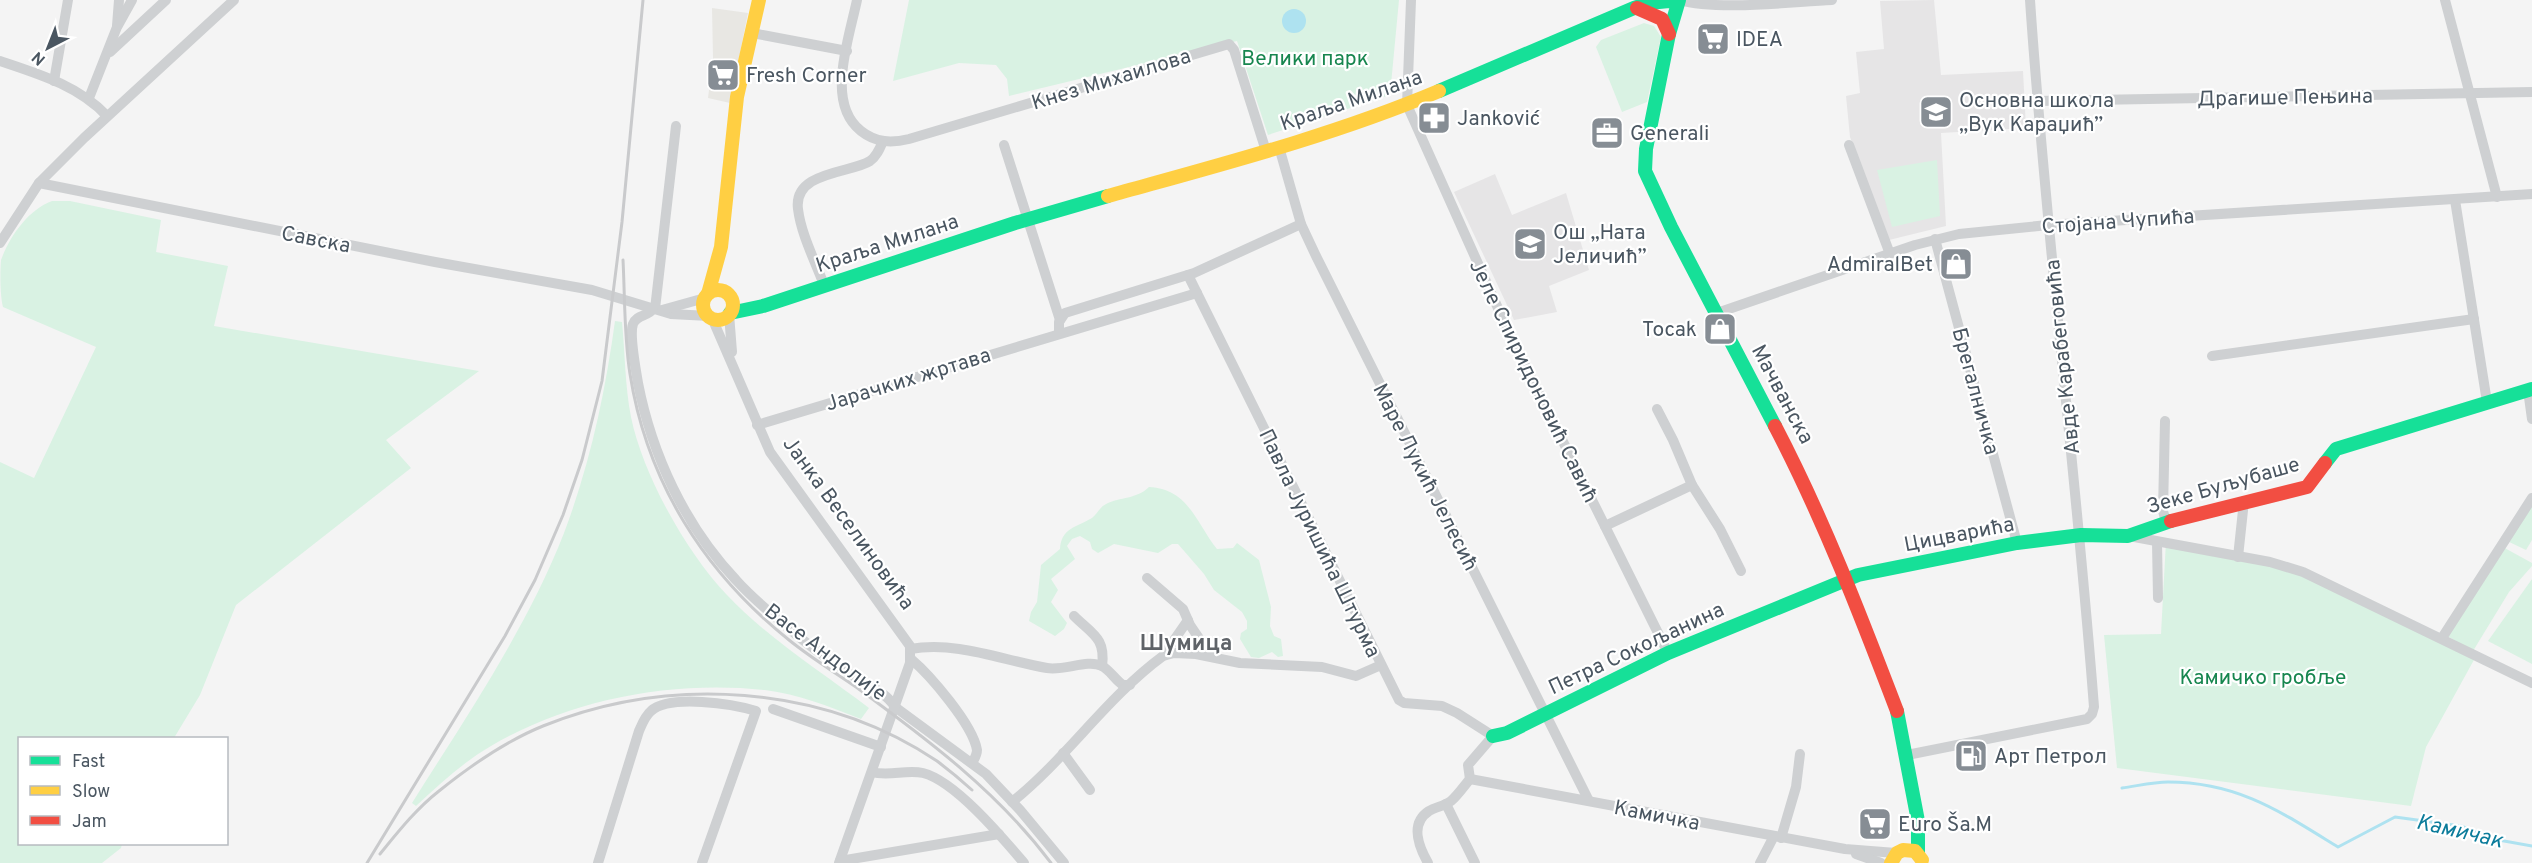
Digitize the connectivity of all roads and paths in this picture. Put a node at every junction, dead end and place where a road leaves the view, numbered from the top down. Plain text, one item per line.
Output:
1 (68, 0) edge
2 (119, 0) edge
3 (132, 0) edge
4 (166, 0) edge
5 (234, 0) edge
6 (759, 0) edge
7 (857, 0) edge
8 (1411, 0) edge
9 (1679, 0) edge
10 (1832, 0) edge
11 (2030, 0) edge
12 (2445, 0) edge
13 (1634, 8) junction
14 (117, 27) junction
15 (752, 33) junction
16 (1670, 34) junction
17 (847, 51) junction
18 (107, 55) junction
19 (0, 61) edge
20 (54, 81) junction
21 (2532, 92) edge
22 (2469, 94) junction
23 (89, 98) junction
24 (2037, 101) junction
25 (1407, 105) junction
26 (107, 116) junction
27 (676, 126) dead end
28 (883, 141) junction
29 (1004, 145) dead end
30 (1849, 145) dead end
31 (1272, 149) junction
32 (39, 183) junction
33 (2532, 194) edge
34 (2498, 197) junction
35 (2455, 200) junction
36 (1028, 220) junction
37 (1301, 224) junction
38 (2048, 225) junction
39 (1935, 239) junction
40 (0, 243) edge
41 (721, 247) junction
42 (1890, 254) junction
43 (1188, 275) junction
44 (824, 285) junction
45 (1197, 293) junction
46 (727, 294) junction
47 (792, 295) junction
48 (706, 296) junction
49 (629, 301) junction
50 (657, 309) junction
51 (1718, 313) junction
52 (730, 314) junction
53 (710, 317) junction
54 (2474, 319) junction
55 (1060, 320) junction
56 (635, 321) junction
57 (1059, 333) junction
58 (2212, 356) dead end
59 (733, 364) junction
60 (2530, 389) edge
61 (2487, 402) junction
62 (1657, 409) dead end
63 (2532, 419) edge
64 (2165, 421) dead end
65 (757, 425) junction
66 (1692, 485) junction
67 (2532, 498) edge
68 (2244, 501) junction
69 (2166, 522) junction
70 (1605, 526) junction
71 (2081, 535) junction
72 (2128, 536) junction
73 (2157, 542) junction
74 (2018, 543) junction
75 (2238, 557) junction
76 (1741, 571) dead end
77 (1147, 578) dead end
78 (1847, 580) junction
79 (2158, 598) dead end
80 (1074, 616) dead end
81 (1188, 620) junction
82 (2442, 638) junction
83 (1668, 653) junction
84 (910, 654) junction
85 (1163, 656) junction
86 (1211, 656) junction
87 (1381, 665) junction
88 (1102, 666) junction
89 (2532, 683) edge
90 (1130, 685) junction
91 (895, 707) junction
92 (773, 709) dead end
93 (1544, 714) junction
94 (1493, 736) junction
95 (881, 747) junction
96 (1063, 753) junction
97 (1800, 754) dead end
98 (1907, 754) junction
99 (972, 763) junction
100 (872, 772) junction
101 (1470, 779) junction
102 (1090, 790) dead end
103 (1589, 801) junction
104 (1012, 802) junction
105 (1446, 804) junction
106 (1914, 810) junction
107 (999, 834) junction
108 (1777, 837) junction
109 (1845, 849) junction
110 (1897, 855) edge
111 (1920, 858) edge
112 (840, 862) edge
113 (598, 863) edge
114 (702, 863) edge
115 (1024, 863) edge
116 (1064, 863) edge
117 (1428, 863) edge
118 (1475, 863) edge
119 (1760, 863) edge
120 (1881, 863) edge

1 - 20 street
2 - 14 street
3 - 14 street
4 - 18 street
5 - 26 street
6 - 15 main road
7 - 17 street
8 - 25 street
9 - 10 street
9 - 13 main road, Краља Милана
9 - 16 main road, Мачванска
11 - 24 street, Авде Карабеговића
12 - 22 street
13 - 16 main road
13 - 25 main road, Краља Милана
14 - 18 street
15 - 17 street
15 - 41 main road
16 - 51 main road, Мачванска
17 - 28 street
18 - 23 street
19 - 20 street
20 - 23 street
21 - 22 street, Драгише Пењина
22 - 24 street, Драгише Пењина
22 - 34 street
23 - 26 street
24 - 38 street, Авде Карабеговића
25 - 31 main road, Краља Милана
25 - 70 street, Јеле Спиридоновић Савић
26 - 32 street
27 - 50 street
28 - 31 street, Кнез Михаилова
28 - 44 street
29 - 36 street
30 - 42 street
31 - 36 main road, Краља Милана
31 - 37 street, Маре Лукић Јелесић
32 - 40 street
32 - 49 street, Савска
33 - 34 street, Стојана Чупића
34 - 35 street, Стојана Чупића
35 - 38 street, Стојана Чупића
35 - 54 street
36 - 44 main road, Краља Милана
36 - 55 street
37 - 43 street
37 - 93 street, Маре Лукић Јелесић
38 - 39 street, Стојана Чупића
38 - 71 street, Авде Карабеговића
39 - 42 street, Стојана Чупића
39 - 74 street, Брегалничка
41 - 46 main road
41 - 48 main road
42 - 51 street, Стојана Чупића
43 - 45 street
43 - 55 street
44 - 47 main road, Краља Милана
45 - 57 street, Јарачких жртава
45 - 87 street, Павла Јуришића Штурма
46 - 47 main road, Краља Милана
46 - 48 main road
46 - 52 main road
47 - 52 main road, Краља Милана
48 - 50 street
48 - 53 main road
49 - 50 street, Савска
49 - 56 street, Васе Андолије
50 - 53 street, Савска
50 - 56 street
51 - 78 main road, Мачванска
52 - 53 main road
52 - 59 street, Јанка Веселиновића
53 - 59 street, Јанка Веселиновића
54 - 58 street
54 - 61 street
55 - 57 street
56 - 91 street, Васе Андолије
57 - 65 street, Јарачких жртава
59 - 65 street, Јанка Веселиновића
60 - 61 main road, Зеке Буљубаше
60 - 63 street
61 - 68 main road, Зеке Буљубаше
62 - 66 street
64 - 69 street
65 - 84 street, Јанка Веселиновића
66 - 70 street
66 - 76 street
67 - 82 street
68 - 69 main road, Зеке Буљубаше
68 - 75 street
69 - 72 main road, Зеке Буљубаше
70 - 83 street, Јеле Спиридоновић Савић
71 - 72 main road, Зеке Буљубаше
71 - 74 main road, Цицварића
71 - 98 street, Авде Карабеговића
72 - 73 street
73 - 75 street
73 - 79 street
74 - 78 main road, Цицварића
75 - 82 street
77 - 81 street
78 - 83 main road, Петра Сокољанина
78 - 98 main road, Мачванска
80 - 88 street
81 - 85 street
81 - 86 street
82 - 89 street
83 - 93 main road, Петра Сокољанина
84 - 88 street
84 - 91 street
84 - 99 street
85 - 86 street
85 - 90 street
86 - 87 street
87 - 94 street, Павла Јуришића Штурма
88 - 90 street
90 - 96 street
91 - 95 street
91 - 99 street, Васе Андолије
92 - 95 street
93 - 94 main road, Петра Сокољанина
93 - 103 street, Маре Лукић Јелесић
94 - 101 street, Петра Сокољанина
95 - 100 street
96 - 102 street
96 - 104 street
97 - 108 street
98 - 106 main road, Мачванска
99 - 104 street, Васе Андолије
100 - 107 street
100 - 112 street
101 - 103 street, Камичка
101 - 105 street
103 - 108 street, Камичка
104 - 116 street, Васе Андолије
105 - 117 street
105 - 118 street
106 - 110 main road, Мачванска
106 - 111 main road, Мачванска
107 - 112 street
107 - 115 street
108 - 109 street, Камичка
108 - 119 street
109 - 110 street, Камичка
109 - 120 street, Камичка
110 - 111 main road
113 - 114 street

